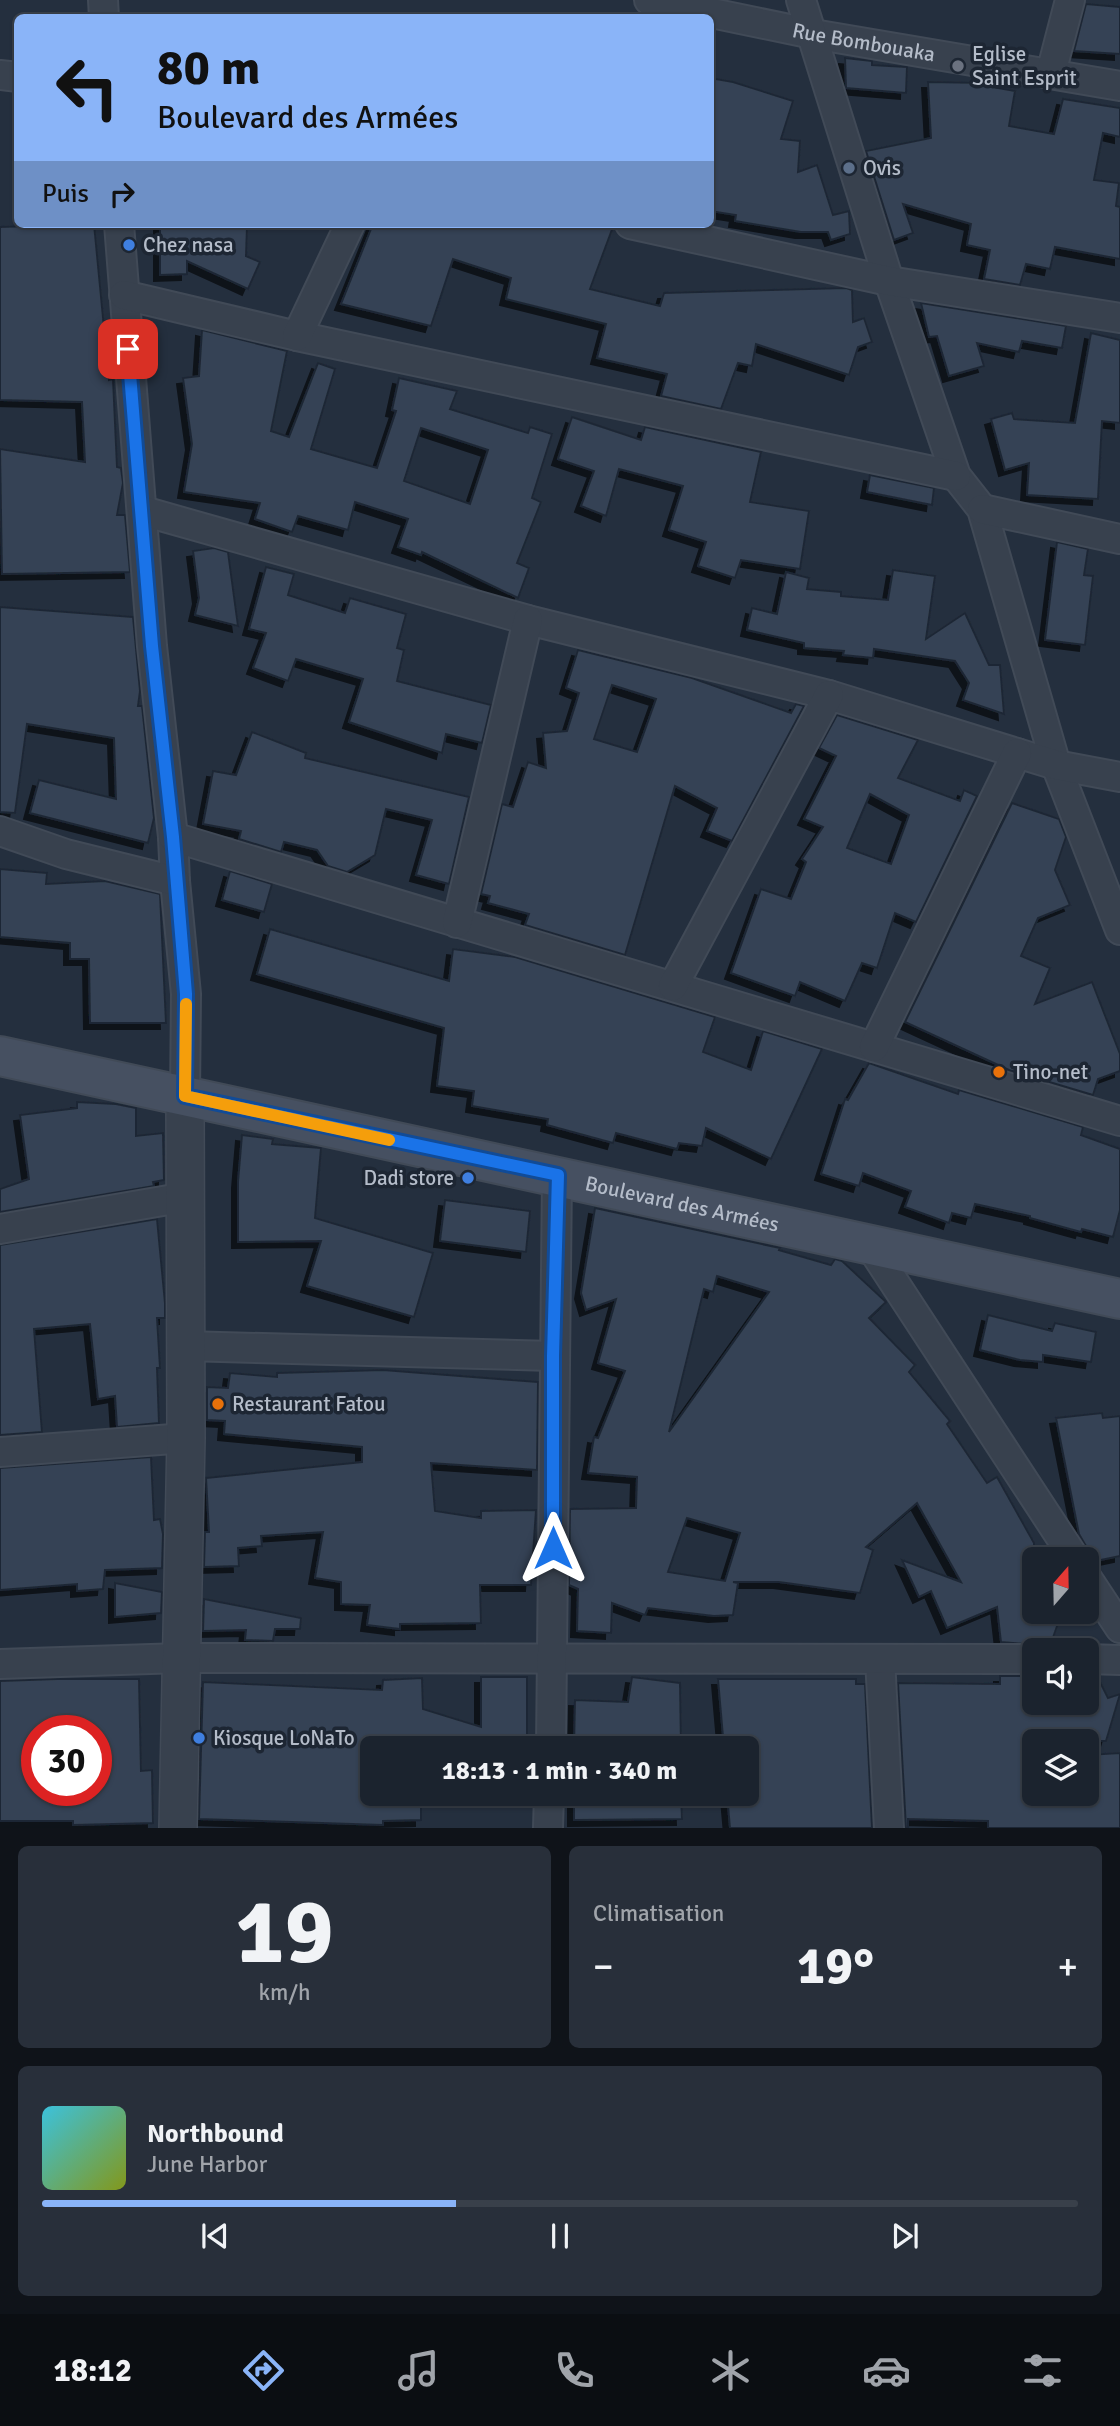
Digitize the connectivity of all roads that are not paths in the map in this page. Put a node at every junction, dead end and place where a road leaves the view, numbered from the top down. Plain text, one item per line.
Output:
1 (649, 0) edge
2 (801, 0) edge
3 (1070, 0) edge
4 (813, 34) junction
5 (1051, 73) junction
6 (1120, 86) edge
7 (119, 228) edge
8 (348, 228) edge
9 (648, 228) edge
10 (889, 281) junction
11 (124, 295) junction
12 (1120, 318) edge
13 (297, 336) junction
14 (956, 476) junction
15 (982, 509) junction
16 (143, 511) junction
17 (1120, 539) edge
18 (528, 620) junction
19 (829, 695) junction
20 (1017, 753) junction
21 (1056, 765) junction
22 (1120, 777) edge
23 (0, 831) edge
24 (173, 837) junction
25 (175, 881) junction
26 (457, 923) junction
27 (1120, 930) edge
28 (673, 986) junction
29 (874, 1048) junction
30 (0, 1056) edge
31 (185, 1096) junction
32 (1120, 1121) edge
33 (558, 1175) junction
34 (186, 1198) junction
35 (0, 1229) edge
36 (871, 1247) junction
37 (1120, 1299) edge
38 (185, 1346) junction
39 (553, 1356) junction
40 (186, 1438) junction
41 (0, 1452) edge
42 (1067, 1547) edge
43 (1099, 1597) edge
44 (1120, 1629) edge
45 (553, 1657) junction
46 (181, 1658) junction
47 (880, 1659) junction
48 (1022, 1659) edge
49 (1099, 1660) edge
50 (1120, 1660) edge
51 (0, 1664) edge
52 (551, 1736) edge
53 (549, 1806) edge
54 (178, 1828) edge
55 (548, 1828) edge
56 (890, 1828) edge

1 - 4 street, Rue Bombouaka
2 - 4 street
3 - 5 street
4 - 5 street, Rue Bombouaka
4 - 10 street
5 - 6 street, Rue Bombouaka
7 - 11 street
8 - 13 street
9 - 10 street
10 - 12 street
10 - 14 street
11 - 13 street
11 - 16 street
13 - 14 street
14 - 15 street
15 - 17 street
15 - 21 street
16 - 18 street
16 - 24 street
18 - 19 street
18 - 26 street
19 - 20 street
19 - 28 street
20 - 21 street
20 - 29 street
21 - 22 street
21 - 27 street
23 - 25 street
24 - 25 street
24 - 26 street
25 - 31 street
26 - 28 street
28 - 29 street
29 - 32 street
30 - 31 main road, Boulevard des Armées
31 - 33 main road, Boulevard des Armées
31 - 34 street
33 - 36 main road, Boulevard des Armées
33 - 39 street
34 - 35 street
34 - 38 street
36 - 37 main road, Boulevard des Armées
36 - 42 street
38 - 39 street
38 - 40 street
39 - 45 street
40 - 41 street
40 - 46 street
43 - 44 street
45 - 46 street
45 - 47 street
45 - 52 street
46 - 51 street
46 - 54 street
47 - 48 street
47 - 56 street
49 - 50 street
53 - 55 street

